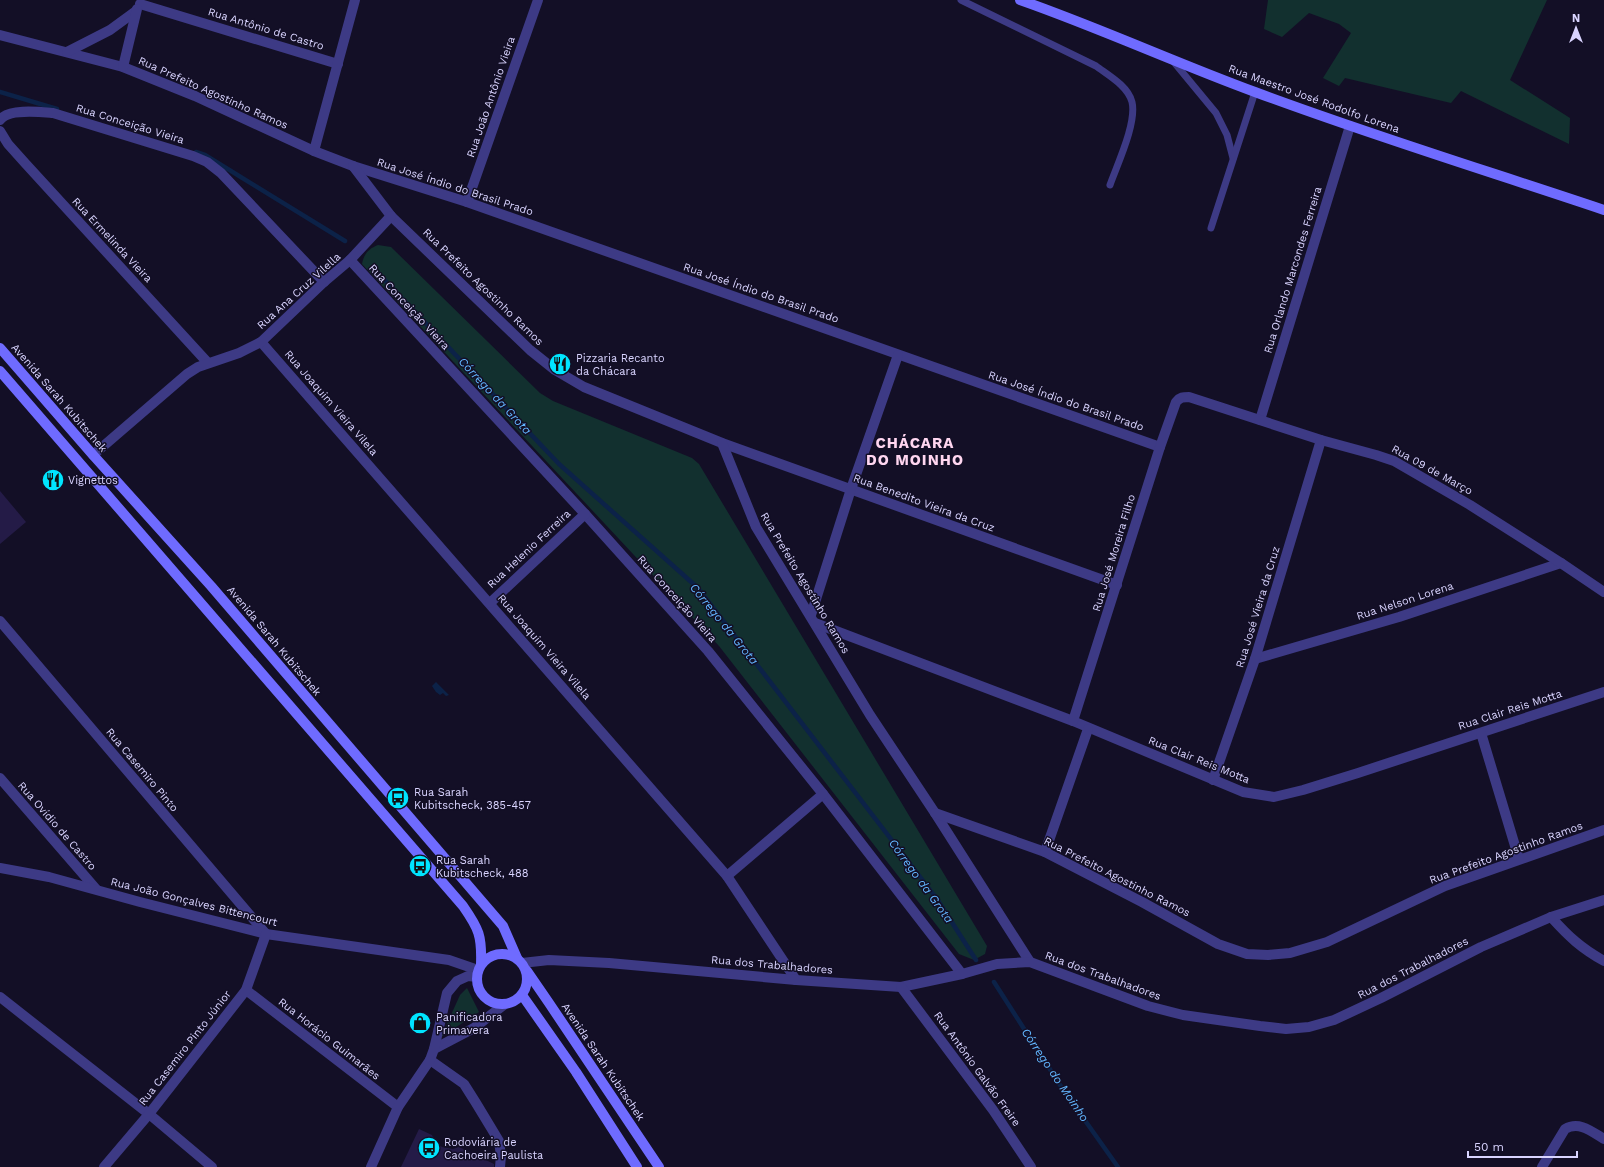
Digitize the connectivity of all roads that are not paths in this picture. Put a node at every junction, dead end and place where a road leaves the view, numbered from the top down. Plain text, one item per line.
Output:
1 (355, 0) edge
2 (538, 0) edge
3 (961, 0) edge
4 (1020, 0) edge
5 (139, 5) edge
6 (0, 35) edge
7 (67, 52) junction
8 (1172, 59) junction
9 (338, 64) junction
10 (123, 67) junction
11 (1255, 92) junction
12 (0, 120) edge
13 (1350, 126) junction
14 (0, 131) edge
15 (314, 151) junction
16 (1233, 159) junction
17 (353, 166) junction
18 (1110, 185) dead end
19 (467, 202) junction
20 (1604, 210) edge
21 (391, 216) junction
22 (1211, 228) dead end
23 (350, 260) junction
24 (324, 282) junction
25 (261, 342) junction
26 (0, 348) edge
27 (898, 355) junction
28 (208, 363) junction
29 (0, 371) edge
30 (1184, 397) joint
31 (1260, 420) junction
32 (1321, 440) junction
33 (722, 443) junction
34 (1160, 447) junction
35 (92, 455) junction
36 (851, 489) junction
37 (585, 514) junction
38 (1561, 563) junction
39 (1117, 585) junction
40 (1604, 592) edge
41 (490, 603) junction
42 (813, 619) junction
43 (0, 621) edge
44 (1255, 659) junction
45 (1604, 692) edge
46 (1073, 721) junction
47 (1088, 729) junction
48 (1480, 733) junction
49 (0, 778) edge
50 (1213, 780) junction
51 (823, 794) junction
52 (935, 813) junction
53 (1604, 830) edge
54 (1045, 852) junction
55 (1519, 859) junction
56 (0, 868) edge
57 (726, 876) junction
58 (96, 889) junction
59 (1604, 900) edge
60 (1551, 917) junction
61 (266, 934) junction
62 (1604, 961) edge
63 (1030, 962) junction
64 (522, 964) junction
65 (479, 970) junction
66 (962, 974) junction
67 (796, 980) junction
68 (901, 987) junction
69 (246, 990) junction
70 (522, 995) junction
71 (0, 997) edge
72 (505, 1004) junction
73 (434, 1049) junction
74 (430, 1060) junction
75 (590, 1065) junction
76 (576, 1072) junction
77 (398, 1107) junction
78 (149, 1114) junction
79 (1604, 1139) edge
80 (104, 1167) edge
81 (212, 1167) edge
82 (371, 1167) edge
83 (500, 1167) edge
84 (637, 1167) edge
85 (659, 1167) edge
86 (1031, 1167) edge
87 (1542, 1167) edge

1 - 9 street
2 - 19 street, Rua João Antônio Vieira
3 - 18 lane
4 - 8 main road, Rua Maestro José Rodolfo Lorena
5 - 7 street
5 - 9 street, Rua Antônio de Castro
5 - 10 street
6 - 7 street, Rua Prefeito Agostinho Ramos
7 - 10 street, Rua Prefeito Agostinho Ramos
8 - 11 main road, Rua Maestro José Rodolfo Lorena
8 - 16 lane
9 - 15 street
10 - 15 street, Rua Prefeito Agostinho Ramos
11 - 13 main road, Rua Maestro José Rodolfo Lorena
11 - 16 lane
12 - 24 street, Rua Conceição Vieira
13 - 20 main road, Rua Maestro José Rodolfo Lorena
13 - 31 street, Rua Orlando Marcondes Ferreira
14 - 28 street, Rua Ermelinda Vieira
15 - 17 street, Rua Prefeito Agostinho Ramos
16 - 22 lane
17 - 19 street, Rua José Índio do Brasil Prado
17 - 21 street, Rua Prefeito Agostinho Ramos
19 - 27 street, Rua José Índio do Brasil Prado
21 - 23 street, Rua Ana Cruz Vilella
21 - 33 street, Rua Prefeito Agostinho Ramos
23 - 24 street, Rua Ana Cruz Vilella
23 - 37 street, Rua Conceição Vieira
24 - 25 street, Rua Ana Cruz Vilella
25 - 28 street, Rua Ana Cruz Vilella
25 - 41 street, Rua Joaquim Vieira Vilela
26 - 35 main road, Avenida Sarah Kubitschek
27 - 34 street, Rua José Índio do Brasil Prado
27 - 36 street
28 - 35 street, Rua Ana Cruz Vilella
29 - 65 main road
30 - 31 street, Rua 09 de Março
30 - 34 street, Rua José Moreira Filho
31 - 32 street, Rua 09 de Março
32 - 38 street, Rua 09 de Março
32 - 44 street, Rua José Vieira da Cruz
33 - 36 street, Rua Benedito Vieira da Cruz
33 - 42 street, Rua Prefeito Agostinho Ramos
34 - 39 street, Rua José Moreira Filho
35 - 64 main road, Avenida Sarah Kubitschek
36 - 39 street, Rua Benedito Vieira da Cruz
36 - 42 street
37 - 41 street, Rua Helenio Ferreira
37 - 51 street, Rua Conceição Vieira
38 - 40 street, Rua 09 de Março
38 - 44 street, Rua Nelson Lorena
39 - 46 street, Rua José Moreira Filho
41 - 57 street, Rua Joaquim Vieira Vilela
42 - 46 street, Rua Clair Reis Motta
42 - 52 street, Rua Prefeito Agostinho Ramos
43 - 61 street, Rua Casemiro Pinto
44 - 50 street, Rua José Vieira da Cruz
45 - 48 street, Rua Clair Reis Motta
46 - 47 street, Rua Clair Reis Motta
47 - 50 street, Rua Clair Reis Motta
47 - 54 street
48 - 50 street, Rua Clair Reis Motta
48 - 55 street
49 - 58 street, Rua Ovídio de Castro
51 - 57 street
51 - 66 street, Rua Conceição Vieira
52 - 54 street, Rua Prefeito Agostinho Ramos
52 - 63 street
53 - 55 street, Rua Prefeito Agostinho Ramos
54 - 55 street, Rua Prefeito Agostinho Ramos
56 - 58 street, Rua João Gonçalves Bittencourt
57 - 67 street, Rua Joaquim Vieira Vilela
58 - 61 street, Rua João Gonçalves Bittencourt
59 - 60 street, Rua dos Trabalhadores
60 - 62 street
60 - 63 street, Rua dos Trabalhadores
61 - 65 street, Rua João Gonçalves Bittencourt
61 - 69 street, Rua Casemiro Pinto Júnior
63 - 66 street, Rua dos Trabalhadores
64 - 65 main road
64 - 67 street, Rua dos Trabalhadores
64 - 70 main road
64 - 75 main road, Avenida Sarah Kubitschek
65 - 72 main road
65 - 73 street
66 - 68 street, Rua dos Trabalhadores
67 - 68 street, Rua dos Trabalhadores
68 - 86 street, Rua Antônio Galvão Freire
69 - 77 street, Rua Horácio Guimarães
69 - 78 street, Rua Casemiro Pinto Júnior
70 - 72 main road
70 - 76 main road
71 - 78 street
72 - 73 street
73 - 74 street
74 - 77 street
74 - 83 street
75 - 76 main road
75 - 85 main road, Avenida Sarah Kubitschek
76 - 84 main road
77 - 82 street
78 - 80 street, Rua Casemiro Pinto Júnior
78 - 81 street
79 - 87 street

